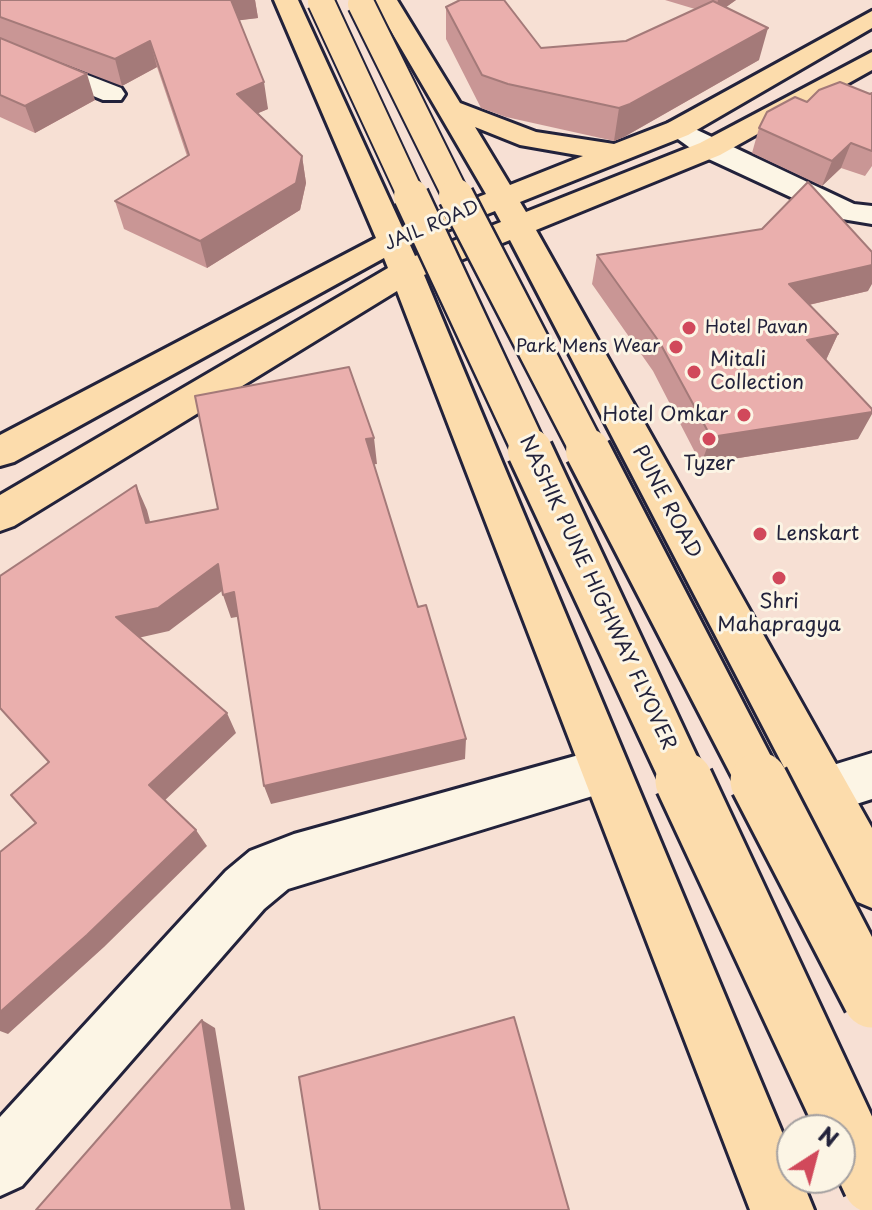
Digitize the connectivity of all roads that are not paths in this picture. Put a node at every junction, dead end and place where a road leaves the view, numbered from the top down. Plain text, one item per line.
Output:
1 (338, 2) edge
2 (872, 18) edge
3 (0, 48) edge
4 (872, 60) edge
5 (112, 94) dead end
6 (449, 108) junction
7 (678, 129) junction
8 (618, 154) junction
9 (697, 155) junction
10 (510, 212) junction
11 (860, 213) edge
12 (872, 237) edge
13 (399, 256) junction
14 (0, 452) edge
15 (0, 515) edge
16 (604, 771) junction
17 (872, 776) edge
18 (822, 791) junction
19 (872, 881) edge
20 (872, 999) edge
21 (0, 1164) edge
22 (872, 1184) edge
23 (782, 1210) edge

1 - 6 main road, PUNE ROAD
1 - 13 main road
1 - 20 main road, bridge
1 - 22 main road, NASHIK PUNE HIGHWAY FLYOVER, bridge
2 - 7 main road, JAIL ROAD
3 - 5 street
4 - 9 main road, JAIL ROAD
6 - 8 main road
6 - 10 main road, PUNE ROAD
7 - 8 main road, JAIL ROAD
7 - 9 street
8 - 10 main road, JAIL ROAD
9 - 10 main road, JAIL ROAD
9 - 11 street
10 - 13 main road, JAIL ROAD
10 - 18 main road, PUNE ROAD
11 - 12 street
13 - 14 main road, JAIL ROAD
13 - 15 main road, JAIL ROAD
13 - 16 main road
16 - 21 street
16 - 23 main road
17 - 18 street
18 - 19 main road, PUNE ROAD

